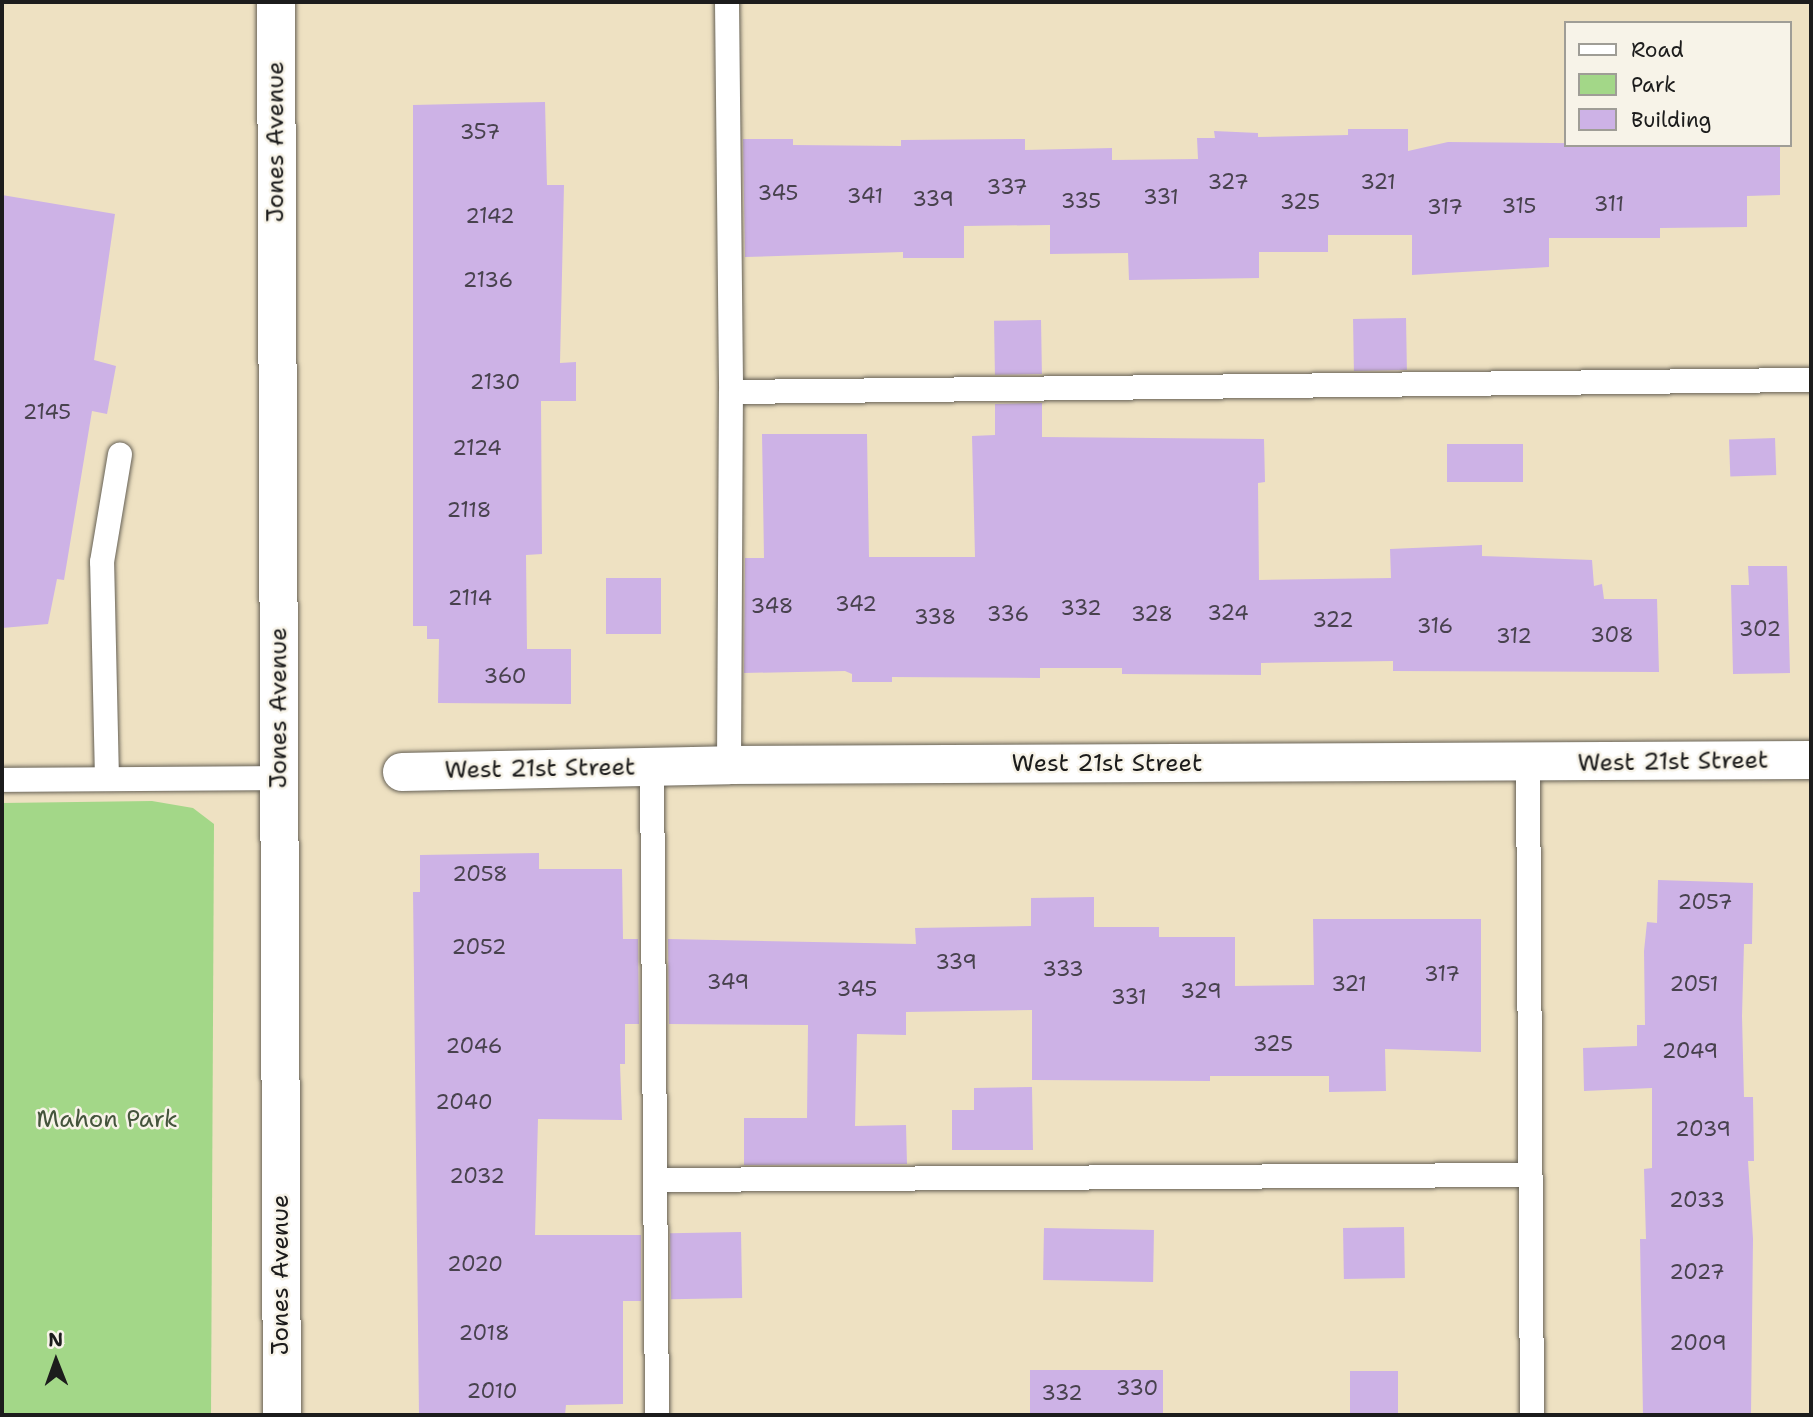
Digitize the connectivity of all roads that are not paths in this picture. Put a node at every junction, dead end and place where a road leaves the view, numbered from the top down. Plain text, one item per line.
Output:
1 (276, 2) edge
2 (727, 2) edge
3 (1811, 380) edge
4 (731, 392) junction
5 (120, 454) dead end
6 (1811, 760) edge
7 (1528, 764) junction
8 (729, 765) junction
9 (652, 767) junction
10 (402, 772) dead end
11 (280, 778) junction
12 (107, 779) junction
13 (2, 780) edge
14 (1528, 1175) junction
15 (656, 1180) junction
16 (282, 1415) edge
17 (657, 1415) edge
18 (1532, 1415) edge

1 - 11 street, Jones Avenue
2 - 4 lane
3 - 4 lane
4 - 8 lane
5 - 12 lane
6 - 7 street, West 21st Street
7 - 8 street, West 21st Street
7 - 14 lane
8 - 9 street, West 21st Street
9 - 10 street, West 21st Street
9 - 15 lane
11 - 12 lane
11 - 16 street, Jones Avenue
12 - 13 lane
14 - 15 lane
14 - 18 lane
15 - 17 lane

